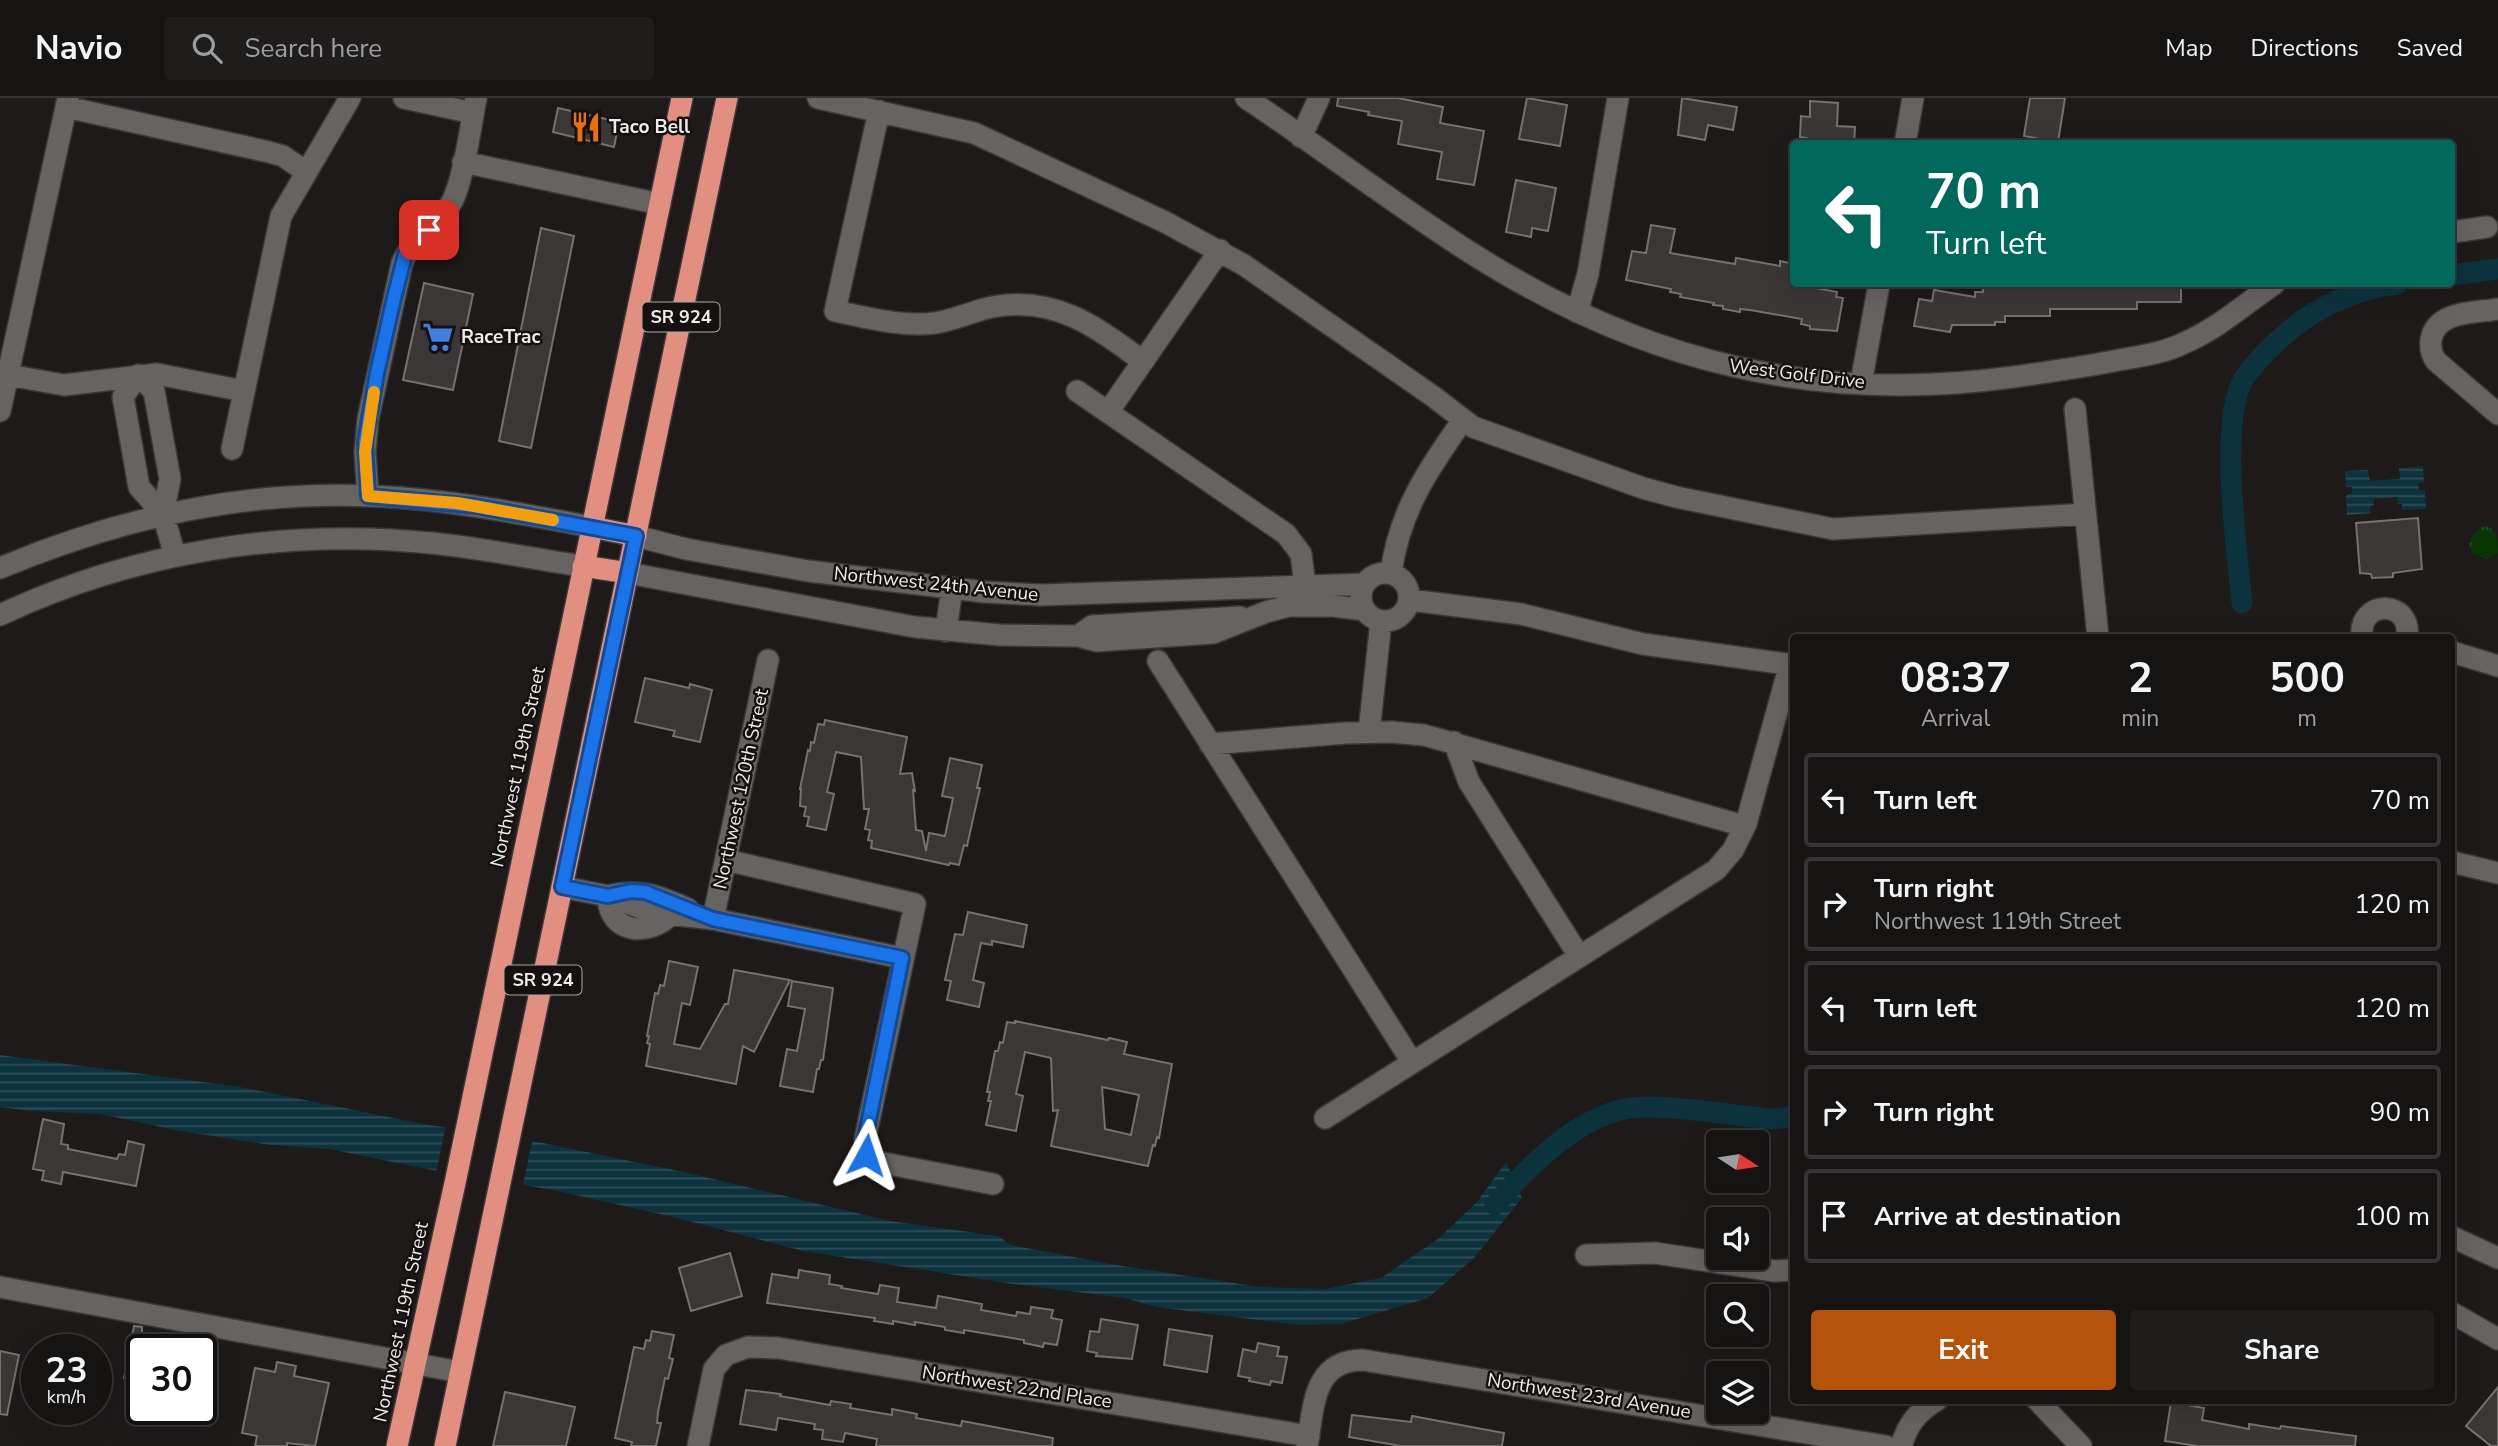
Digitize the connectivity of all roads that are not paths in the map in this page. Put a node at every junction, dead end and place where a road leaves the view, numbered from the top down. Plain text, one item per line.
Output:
1 (350, 98) edge
2 (404, 98) edge
3 (682, 98) edge
4 (727, 98) edge
5 (818, 98) edge
6 (1246, 98) edge
7 (1319, 98) edge
8 (1618, 98) edge
9 (1913, 98) edge
10 (67, 102) edge
11 (474, 106) edge
12 (879, 111) junction
13 (1301, 137) junction
14 (1906, 140) edge
15 (463, 162) junction
16 (306, 172) junction
17 (660, 204) junction
18 (2487, 227) dead end
19 (2455, 232) edge
20 (1220, 250) junction
21 (1878, 287) edge
22 (2270, 287) edge
23 (2498, 309) edge
24 (1577, 312) junction
25 (1142, 360) junction
26 (8, 375) junction
27 (138, 375) junction
28 (1861, 383) junction
29 (244, 391) junction
30 (1077, 391) dead end
31 (2076, 409) dead end
32 (0, 411) edge
33 (158, 411) junction
34 (1108, 412) junction
35 (2498, 414) edge
36 (127, 419) junction
37 (1463, 420) junction
38 (232, 449) dead end
39 (368, 496) junction
40 (163, 514) junction
41 (2085, 514) junction
42 (592, 527) junction
43 (636, 536) junction
44 (175, 556) junction
45 (583, 566) junction
46 (0, 568) edge
47 (628, 573) junction
48 (1391, 573) junction
49 (1365, 584) junction
50 (1305, 585) junction
51 (952, 588) junction
52 (1203, 589) junction
53 (1410, 600) junction
54 (0, 615) edge
55 (1373, 615) junction
56 (1250, 617) junction
57 (1203, 618) junction
58 (946, 631) junction
59 (2098, 634) edge
60 (2362, 634) edge
61 (2407, 634) edge
62 (1078, 636) junction
63 (2455, 653) edge
64 (768, 660) dead end
65 (1158, 661) dead end
66 (1790, 665) edge
67 (2498, 666) edge
68 (1790, 672) edge
69 (1369, 732) junction
70 (1454, 742) junction
71 (1210, 744) junction
72 (1744, 826) junction
73 (726, 860) junction
74 (2455, 863) edge
75 (2498, 873) edge
76 (562, 887) junction
77 (608, 896) junction
78 (713, 919) junction
79 (1579, 956) junction
80 (902, 958) junction
81 (1412, 1062) junction
82 (1325, 1118) dead end
83 (993, 1184) dead end
84 (2455, 1238) edge
85 (1586, 1255) dead end
86 (2498, 1258) edge
87 (1790, 1270) edge
88 (0, 1287) edge
89 (2455, 1315) edge
90 (2498, 1339) edge
91 (414, 1365) junction
92 (460, 1372) junction
93 (1931, 1404) edge
94 (2041, 1404) edge
95 (1308, 1441) edge
96 (397, 1446) edge
97 (444, 1446) edge
98 (698, 1446) edge
99 (1886, 1446) edge
100 (1901, 1446) edge
101 (2081, 1446) edge

1 - 16 street
2 - 11 street
3 - 17 highway, Northwest 119th Street / SR 924
4 - 43 highway, SR 924
5 - 12 street
6 - 13 street, West Golf Drive
7 - 13 street
8 - 24 street
9 - 14 street
10 - 16 street
10 - 26 street
11 - 15 street
12 - 20 street
12 - 25 street
13 - 24 street, West Golf Drive
15 - 17 street
15 - 39 street
16 - 29 street
17 - 42 highway, Northwest 119th Street / SR 924
18 - 19 street
20 - 25 street
20 - 37 street
21 - 28 street
22 - 28 street, West Golf Drive
23 - 35 street
24 - 28 street, West Golf Drive
25 - 34 street
26 - 27 street
26 - 32 street
27 - 29 street
27 - 33 street
27 - 36 street
29 - 38 street
30 - 34 street
31 - 41 street
33 - 36 street
33 - 40 street
34 - 50 street
36 - 40 street
37 - 41 street
37 - 48 street
39 - 40 street
39 - 42 street
40 - 44 street
40 - 46 street
41 - 59 street
42 - 43 highway
42 - 45 highway, Northwest 119th Street / SR 924
43 - 47 highway, SR 924
43 - 51 street, Northwest 24th Avenue
44 - 45 street
44 - 54 street
45 - 47 highway
45 - 91 highway, Northwest 119th Street / SR 924
47 - 58 street, Northwest 24th Avenue
47 - 76 highway, SR 924
48 - 49 street
48 - 53 street
49 - 50 street, Northwest 24th Avenue
49 - 55 street
50 - 52 street, Northwest 24th Avenue
51 - 52 street, Northwest 24th Avenue
51 - 58 street
52 - 57 street
53 - 55 street
53 - 66 street
55 - 56 street, Northwest 24th Avenue
55 - 69 street
56 - 57 street, Northwest 24th Avenue
56 - 62 street, Northwest 24th Avenue
57 - 62 street, Northwest 24th Avenue
58 - 62 street, Northwest 24th Avenue
60 - 61 street
63 - 67 street
64 - 73 street, Northwest 120th Street
65 - 71 street
68 - 72 street
69 - 70 street
69 - 71 street
70 - 72 street
70 - 79 street
71 - 81 street
72 - 79 street
73 - 78 street, Northwest 120th Street
73 - 80 street
74 - 75 street
76 - 77 street
76 - 92 highway, SR 924
77 - 78 street
77 - 78 street
78 - 80 street
79 - 81 street
80 - 83 street
81 - 82 street
84 - 86 street
85 - 87 street
88 - 91 street
89 - 90 street
91 - 92 street
91 - 96 highway, Northwest 119th Street / SR 924
92 - 97 highway, SR 924
93 - 100 street
94 - 101 street
95 - 98 street, Northwest 22nd Place
95 - 99 street, Northwest 23rd Avenue

